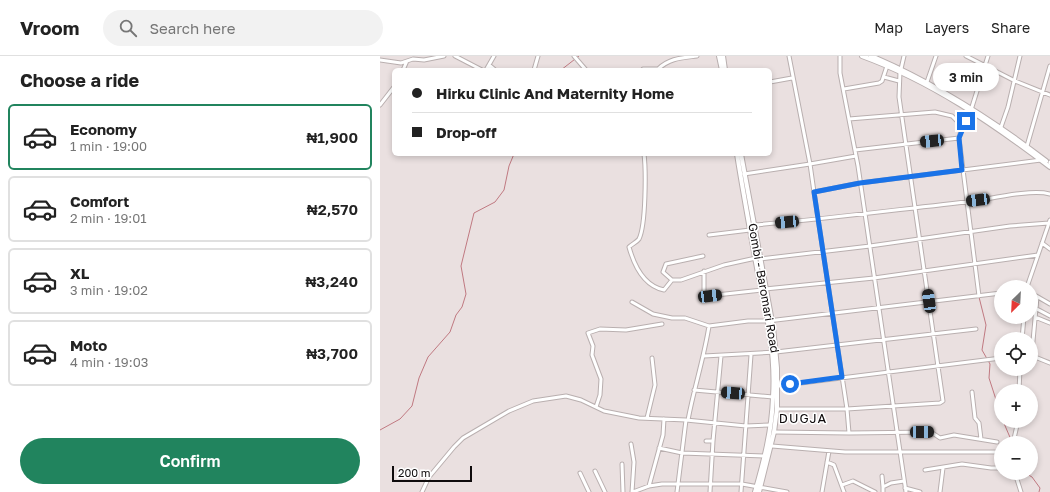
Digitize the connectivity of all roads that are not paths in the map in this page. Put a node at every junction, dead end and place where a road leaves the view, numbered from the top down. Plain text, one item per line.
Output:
1 (444, 56) edge
2 (455, 56) edge
3 (494, 56) edge
4 (538, 56) edge
5 (574, 56) edge
6 (697, 56) edge
7 (719, 56) edge
8 (723, 56) edge
9 (789, 56) edge
10 (840, 56) edge
11 (862, 56) edge
12 (871, 56) edge
13 (904, 56) edge
14 (936, 56) edge
15 (966, 56) edge
16 (988, 56) edge
17 (1020, 56) edge
18 (679, 57) edge
19 (380, 60) edge
20 (406, 61) junction
21 (489, 64) junction
22 (887, 66) junction
23 (985, 66) junction
24 (1050, 66) edge
25 (404, 68) edge
26 (478, 68) edge
27 (487, 68) edge
28 (493, 68) edge
29 (535, 68) edge
30 (584, 68) edge
31 (659, 68) edge
32 (722, 68) edge
33 (725, 68) edge
34 (900, 70) junction
35 (884, 77) junction
36 (792, 78) junction
37 (899, 81) junction
38 (1015, 81) junction
39 (772, 82) edge
40 (927, 82) junction
41 (844, 89) junction
42 (392, 90) edge
43 (1042, 92) junction
44 (1050, 95) edge
45 (380, 105) edge
46 (971, 109) junction
47 (902, 113) junction
48 (849, 119) junction
49 (962, 126) junction
50 (1001, 127) junction
51 (959, 138) junction
52 (906, 144) junction
53 (1027, 146) junction
54 (855, 150) junction
55 (644, 156) edge
56 (738, 156) edge
57 (740, 156) edge
58 (856, 156) junction
59 (1041, 160) junction
60 (1050, 163) edge
61 (810, 164) junction
62 (741, 165) junction
63 (1050, 167) edge
64 (962, 170) junction
65 (744, 174) junction
66 (911, 176) junction
67 (860, 183) junction
68 (814, 192) junction
69 (1050, 194) edge
70 (968, 201) junction
71 (915, 207) junction
72 (865, 213) junction
73 (818, 219) junction
74 (1049, 222) edge
75 (754, 225) junction
76 (750, 230) junction
77 (971, 231) junction
78 (708, 235) dead end
79 (920, 238) junction
80 (1042, 243) junction
81 (870, 246) junction
82 (1050, 249) edge
83 (823, 250) junction
84 (1038, 254) junction
85 (703, 256) dead end
86 (758, 259) junction
87 (975, 263) junction
88 (925, 270) junction
89 (704, 271) junction
90 (874, 278) junction
91 (672, 280) junction
92 (1029, 280) edge
93 (828, 283) junction
94 (763, 289) junction
95 (994, 294) edge
96 (979, 296) junction
97 (1038, 298) edge
98 (929, 301) junction
99 (632, 302) dead end
100 (1050, 304) edge
101 (879, 308) junction
102 (1038, 310) edge
103 (832, 313) junction
104 (1050, 316) edge
105 (1038, 318) edge
106 (770, 321) junction
107 (1050, 323) edge
108 (662, 324) dead end
109 (1034, 324) edge
110 (709, 326) junction
111 (976, 329) dead end
112 (934, 335) junction
113 (884, 340) junction
114 (837, 346) junction
115 (774, 352) junction
116 (751, 355) junction
117 (704, 356) junction
118 (721, 356) junction
119 (652, 358) dead end
120 (994, 359) edge
121 (1050, 363) edge
122 (938, 366) junction
123 (888, 371) junction
124 (842, 377) junction
125 (777, 386) junction
126 (694, 390) junction
127 (718, 392) junction
128 (972, 392) dead end
129 (749, 394) junction
130 (773, 397) junction
131 (596, 407) junction
132 (894, 407) junction
133 (777, 409) junction
134 (847, 409) junction
135 (647, 418) junction
136 (664, 419) junction
137 (687, 420) junction
138 (714, 423) junction
139 (770, 425) junction
140 (746, 426) junction
141 (774, 432) junction
142 (849, 433) junction
143 (897, 433) junction
144 (981, 439) junction
145 (706, 441) dead end
146 (713, 441) junction
147 (994, 441) edge
148 (631, 444) dead end
149 (772, 446) junction
150 (659, 448) junction
151 (829, 451) junction
152 (994, 452) edge
153 (682, 453) junction
154 (900, 453) junction
155 (713, 454) junction
156 (744, 455) junction
157 (765, 456) junction
158 (828, 462) junction
159 (622, 464) dead end
160 (942, 468) junction
161 (994, 468) edge
162 (925, 470) dead end
163 (594, 471) dead end
164 (580, 473) dead end
165 (882, 476) dead end
166 (1018, 480) edge
167 (904, 481) junction
168 (742, 484) junction
169 (678, 485) junction
170 (711, 485) junction
171 (842, 485) junction
172 (650, 486) junction
173 (883, 487) junction
174 (759, 489) edge
175 (905, 490) edge
176 (422, 492) edge
177 (589, 492) edge
178 (605, 492) edge
179 (623, 492) edge
180 (633, 492) edge
181 (677, 492) edge
182 (710, 492) edge
183 (741, 492) edge
184 (755, 492) edge
185 (787, 492) edge
186 (822, 492) edge
187 (844, 492) edge
188 (875, 492) edge
189 (883, 492) edge
190 (920, 492) edge
191 (940, 492) edge
192 (1022, 492) edge

1 - 20 street
2 - 26 street
3 - 21 street
4 - 29 street
5 - 30 street
6 - 18 street
7 - 32 main road
8 - 33 main road
9 - 36 street
10 - 41 street
11 - 22 main road
12 - 34 main road
13 - 34 street
14 - 40 street
15 - 23 street
16 - 23 street
17 - 38 street
18 - 31 street
19 - 20 street
20 - 25 street
21 - 27 street
21 - 28 street
22 - 34 main road
22 - 35 street
23 - 38 street
23 - 46 street
24 - 43 street
34 - 37 street
34 - 40 main road
34 - 46 main road
35 - 37 street
35 - 41 street
36 - 39 street
36 - 61 street
37 - 47 street
38 - 43 street
38 - 50 street
40 - 46 main road
41 - 48 street
42 - 45 street
43 - 44 street
43 - 53 street
46 - 49 street
46 - 50 main road
46 - 59 main road
47 - 48 street
47 - 49 street
47 - 52 street
48 - 54 street
49 - 51 street
50 - 53 main road
51 - 52 street
51 - 64 street
52 - 54 street
52 - 66 street
53 - 60 main road
54 - 58 street
55 - 91 street
56 - 62 main road, Gombi - Baromari Road
57 - 62 main road, Gombi - Baromari Road
58 - 61 street
58 - 67 street
59 - 63 main road
59 - 64 street
61 - 65 street
61 - 68 street
62 - 65 main road, Gombi - Baromari Road
62 - 76 main road, Gombi - Baromari Road
64 - 66 street
64 - 70 street
65 - 75 main road, Gombi - Baromari Road
66 - 67 street
66 - 71 street
67 - 68 street
67 - 72 street
68 - 73 street
69 - 70 street
70 - 71 street
70 - 77 street
71 - 72 street
71 - 79 street
72 - 73 street
72 - 81 street
73 - 75 street
73 - 83 street
74 - 77 street
74 - 80 street
75 - 86 main road, Gombi - Baromari Road
76 - 78 street
76 - 86 main road, Gombi - Baromari Road
77 - 79 street
77 - 87 street
79 - 81 street
79 - 88 street
80 - 82 street
80 - 84 street
81 - 83 street
81 - 90 street
83 - 86 street
83 - 93 street
84 - 87 street
84 - 92 street
85 - 91 street
86 - 89 street
86 - 94 main road, Gombi - Baromari Road
87 - 88 street
87 - 96 street
88 - 90 street
88 - 98 street
89 - 91 street
89 - 94 street
90 - 93 street
90 - 101 street
93 - 94 street
93 - 103 street
94 - 106 main road, Gombi - Baromari Road
95 - 96 street
96 - 98 street
97 - 100 street
98 - 101 street
98 - 112 street
99 - 110 street
101 - 103 street
101 - 113 street
102 - 104 street
103 - 106 street
103 - 114 street
105 - 107 street
106 - 110 street
106 - 115 main road, Gombi - Baromari Road
108 - 131 street
109 - 121 street
110 - 117 street
111 - 112 street
112 - 113 street
112 - 122 street
113 - 114 street
113 - 123 street
114 - 115 street
114 - 124 street
115 - 116 street
115 - 125 main road, Gombi - Baromari Road
115 - 130 main road, Gombi - Baromari Road
116 - 118 street
116 - 129 street
117 - 118 street
117 - 126 street
118 - 127 street
119 - 135 street
120 - 122 street
122 - 123 street
122 - 132 street
123 - 124 street
123 - 132 street
124 - 125 street
124 - 134 street
125 - 133 main road, Gombi - Baromari Road
126 - 127 street
126 - 137 street
127 - 129 street
127 - 138 street
128 - 144 street
129 - 130 street
129 - 140 street
130 - 139 main road, Gombi - Baromari Road
131 - 135 street
131 - 176 street
132 - 134 street
132 - 143 street
133 - 134 street
133 - 141 main road, Gombi - Baromari Road
134 - 142 street
135 - 136 street
136 - 137 street
136 - 150 street
137 - 138 street
137 - 153 street
138 - 140 street
138 - 146 street
139 - 140 street
139 - 157 main road, Gombi - Baromari Road
140 - 156 street
141 - 142 street
141 - 149 main road, Gombi - Baromari Road
142 - 143 street
143 - 144 street
143 - 154 street
144 - 147 street
145 - 146 street
146 - 155 street
148 - 180 street
149 - 151 street
149 - 174 main road, Gombi - Baromari Road
150 - 153 street
150 - 172 street
151 - 154 street
151 - 158 street
152 - 154 street
153 - 155 street
153 - 169 street
154 - 167 street
155 - 156 street
155 - 170 street
156 - 157 street
156 - 168 street
157 - 174 main road, Gombi - Baromari Road
158 - 171 street
158 - 186 street
159 - 179 street
160 - 161 street
160 - 162 street
160 - 191 street
163 - 178 street
164 - 177 street
165 - 173 street
166 - 192 street
167 - 173 street
167 - 175 street
168 - 170 street
168 - 174 street
168 - 183 street
169 - 170 street
169 - 172 street
169 - 181 street
170 - 182 street
171 - 187 street
171 - 188 street
172 - 180 street
173 - 189 street
174 - 184 main road, Gombi - Baromari Road
174 - 185 street
175 - 190 street

